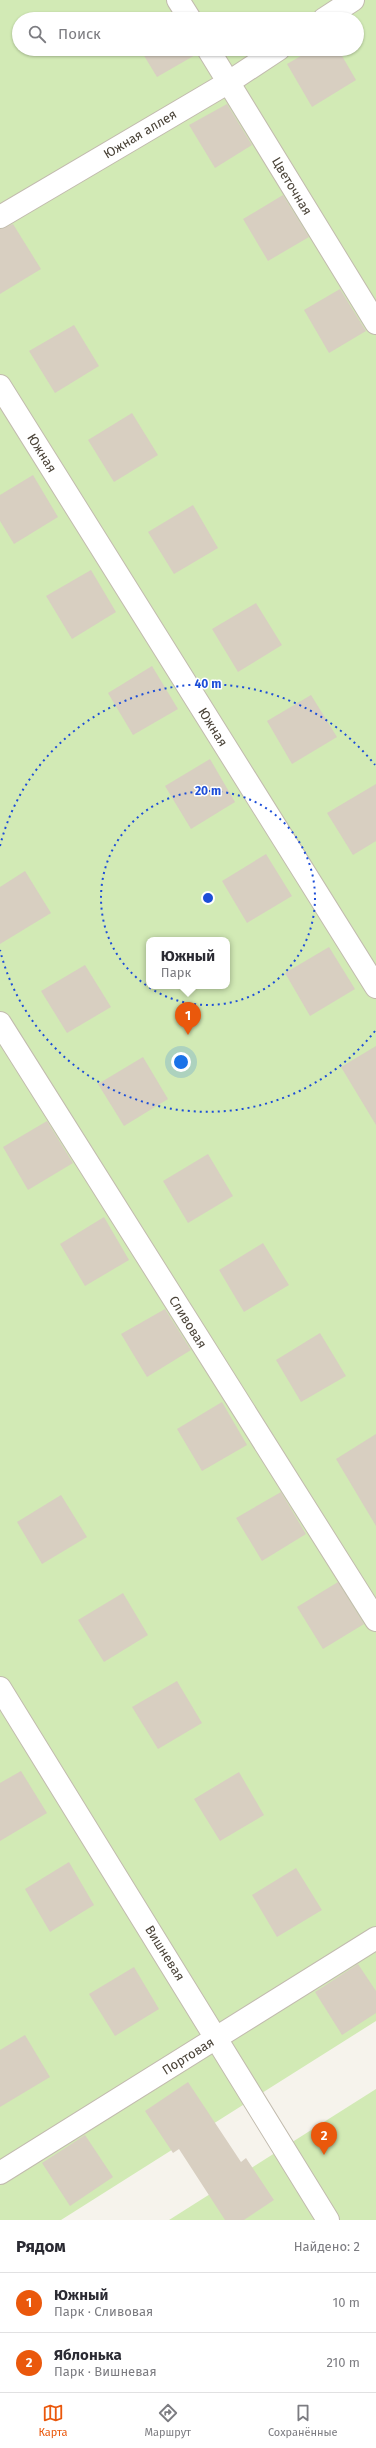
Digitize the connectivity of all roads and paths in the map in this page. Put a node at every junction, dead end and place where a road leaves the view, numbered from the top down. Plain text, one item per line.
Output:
1 (178, 0) edge
2 (353, 0) edge
3 (186, 12) edge
4 (335, 12) edge
5 (212, 56) edge
6 (268, 56) edge
7 (229, 82) junction
8 (0, 217) edge
9 (376, 323) edge
10 (0, 386) edge
11 (376, 987) edge
12 (0, 1023) edge
13 (376, 1620) edge
14 (0, 1688) edge
15 (376, 1938) edge
16 (218, 2038) junction
17 (0, 2173) edge
18 (328, 2220) edge

1 - 3 street
2 - 4 street
5 - 7 street, Цветочная
6 - 7 street, Южная аллея
7 - 8 street, Южная аллея
7 - 9 street, Цветочная
10 - 11 street, Южная
12 - 13 street, Сливовая
14 - 16 street, Вишневая
15 - 16 street, Портовая
16 - 17 street, Портовая
16 - 18 street, Вишневая

